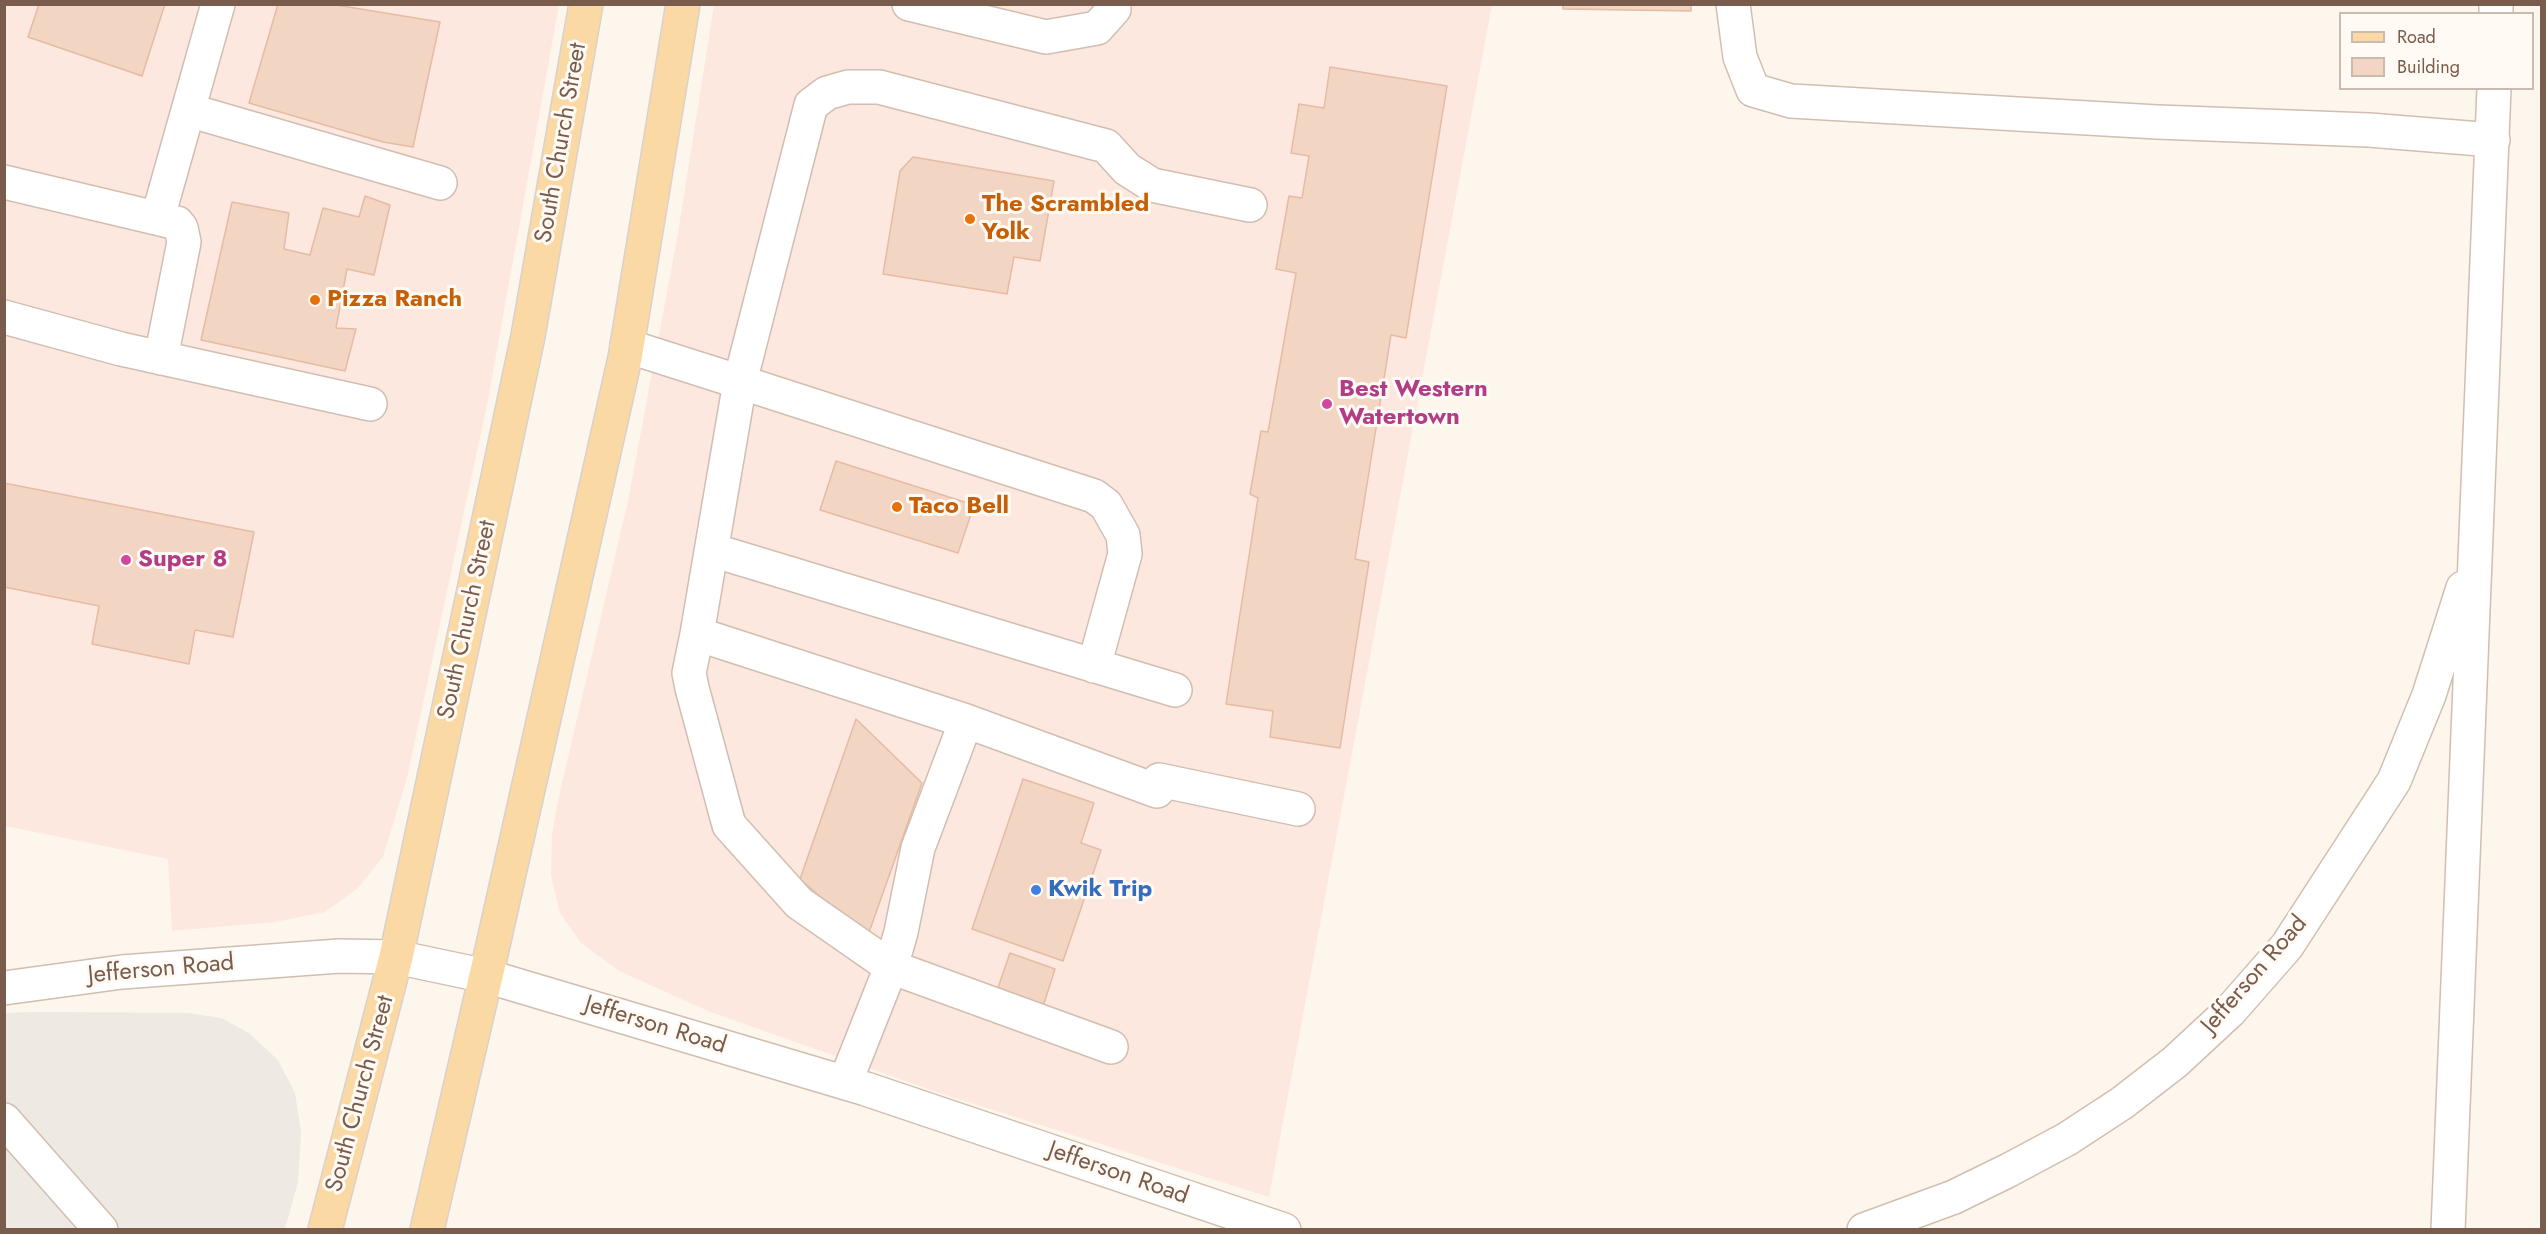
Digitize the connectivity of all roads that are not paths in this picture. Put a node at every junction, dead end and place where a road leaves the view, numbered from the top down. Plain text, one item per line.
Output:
1 (218, 4) edge
2 (586, 4) edge
3 (683, 4) edge
4 (909, 4) edge
5 (1733, 4) edge
6 (1114, 9) dead end
7 (2494, 90) edge
8 (188, 110) junction
9 (2493, 140) junction
10 (4, 182) edge
11 (440, 183) dead end
12 (1251, 205) dead end
13 (158, 217) junction
14 (4, 317) edge
15 (627, 346) junction
16 (161, 358) junction
17 (741, 382) junction
18 (370, 404) dead end
19 (712, 550) junction
20 (2475, 561) junction
21 (697, 634) junction
22 (1094, 666) junction
23 (1175, 690) dead end
24 (966, 721) junction
25 (1298, 809) dead end
26 (396, 957) junction
27 (891, 967) junction
28 (486, 976) junction
29 (4, 988) edge
30 (1111, 1047) dead end
31 (845, 1083) junction
32 (4, 1120) edge
33 (101, 1230) edge
34 (325, 1230) edge
35 (427, 1230) edge
36 (1284, 1230) edge
37 (1864, 1230) edge
38 (2448, 1230) edge

1 - 8 street
2 - 26 main road, South Church Street
3 - 15 main road
4 - 6 street
5 - 9 street
7 - 9 street
8 - 11 street
8 - 13 street
9 - 20 street
10 - 13 street
12 - 17 street
13 - 16 street
14 - 16 street
15 - 17 street
15 - 28 main road
16 - 18 street
17 - 19 street
17 - 22 street
19 - 21 street
19 - 22 street
20 - 37 street, Jefferson Road
20 - 38 street
21 - 24 street
21 - 27 street
22 - 23 street
24 - 25 street
24 - 27 street
26 - 28 street, Jefferson Road
26 - 29 street, Jefferson Road
26 - 34 main road, South Church Street
27 - 30 street
27 - 31 street
28 - 31 street, Jefferson Road
28 - 35 main road
31 - 36 street, Jefferson Road
32 - 33 street

